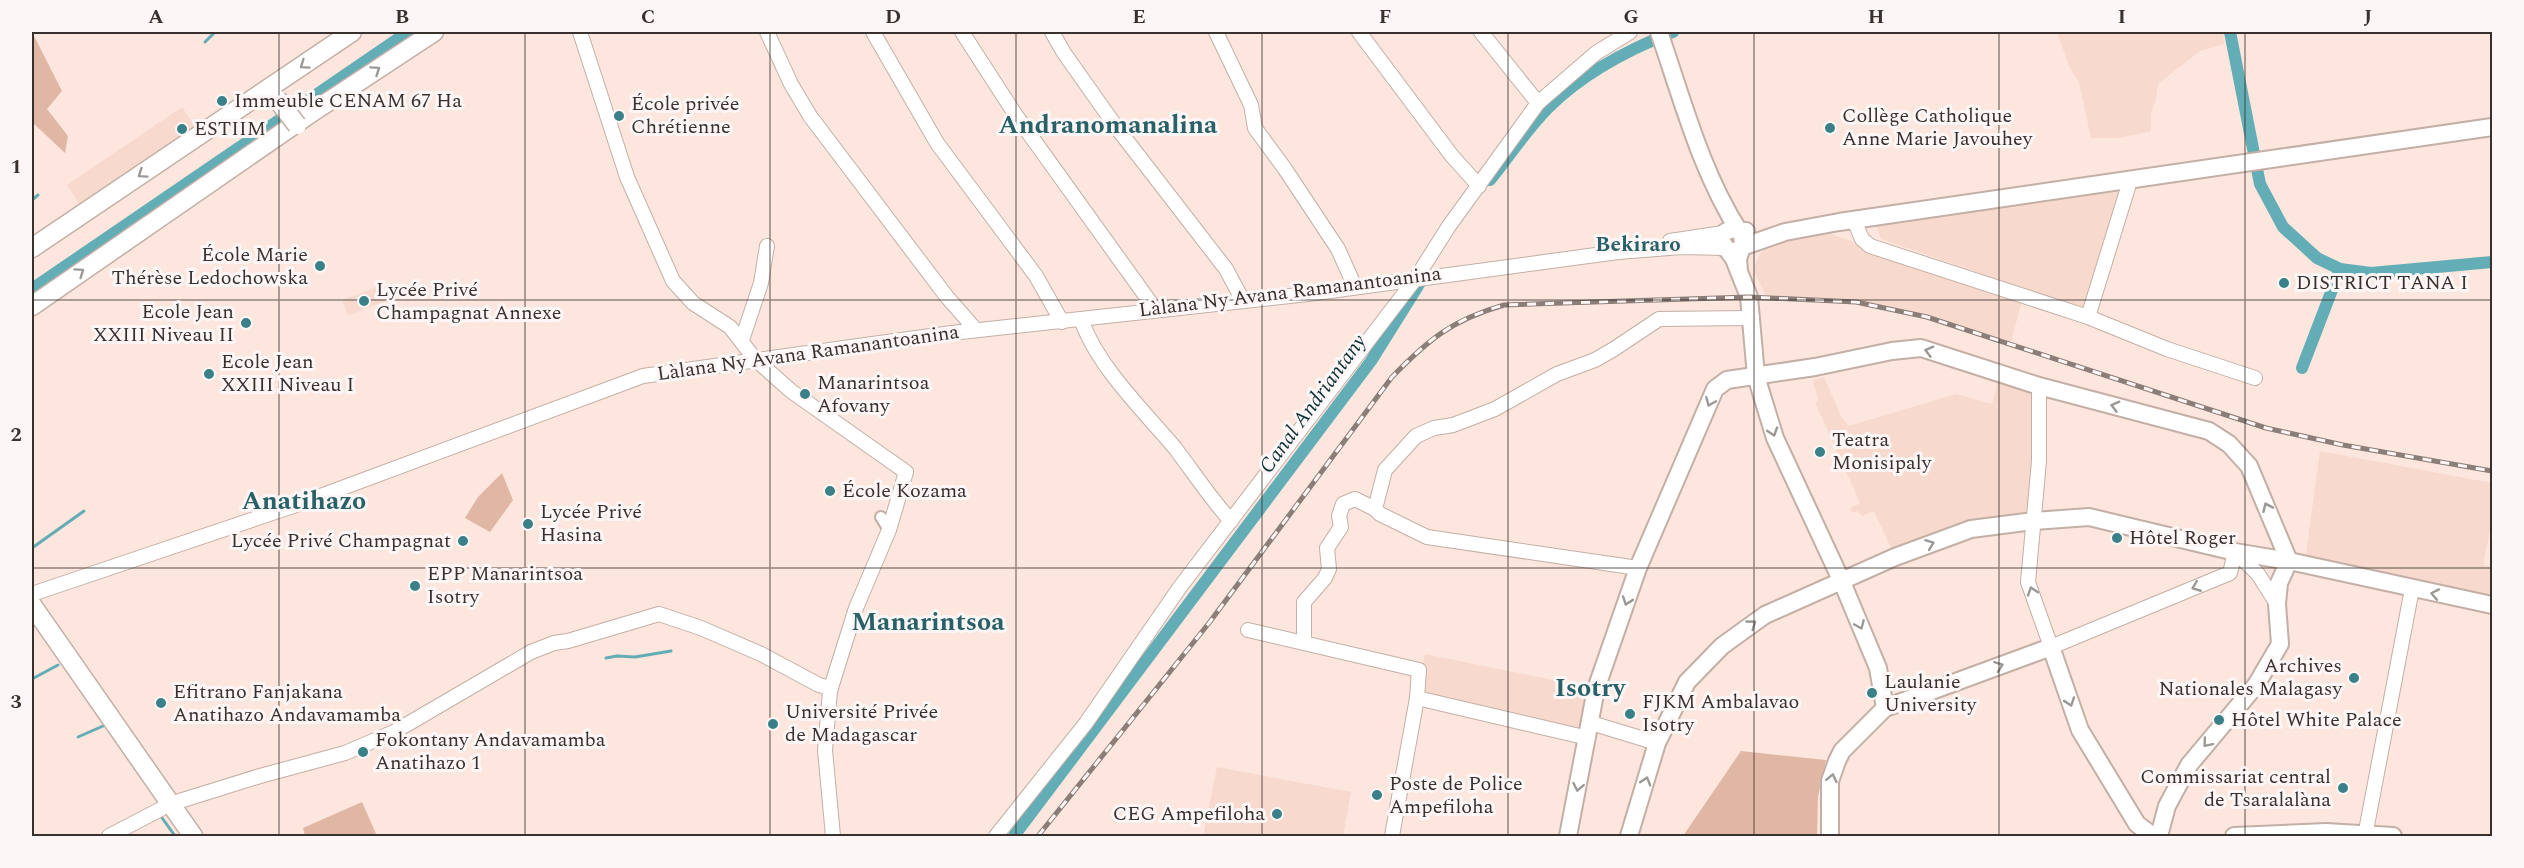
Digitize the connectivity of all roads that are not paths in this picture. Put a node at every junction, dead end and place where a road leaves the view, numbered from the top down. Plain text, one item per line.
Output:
1 (352, 32) edge
2 (434, 32) edge
3 (580, 32) edge
4 (767, 32) edge
5 (873, 32) edge
6 (962, 32) edge
7 (1052, 32) edge
8 (1216, 32) edge
9 (1359, 32) edge
10 (1481, 32) edge
11 (1630, 32) edge
12 (1659, 32) edge
13 (269, 97) junction
14 (1538, 103) junction
15 (2493, 127) edge
16 (291, 128) junction
17 (2130, 181) junction
18 (1479, 186) junction
19 (1846, 221) junction
20 (1732, 240) junction
21 (766, 246) dead end
22 (32, 248) edge
23 (1416, 278) junction
24 (1355, 287) junction
25 (1242, 299) junction
26 (32, 306) edge
27 (1155, 309) junction
28 (2088, 317) junction
29 (1752, 318) junction
30 (1081, 319) junction
31 (1062, 322) junction
32 (976, 330) junction
33 (742, 340) junction
34 (755, 359) junction
35 (1756, 376) junction
36 (2255, 378) dead end
37 (2039, 386) junction
38 (1375, 509) junction
39 (881, 517) dead end
40 (1231, 521) junction
41 (2034, 521) junction
42 (889, 530) junction
43 (2235, 552) junction
44 (2289, 561) junction
45 (1638, 568) junction
46 (1842, 582) junction
47 (2412, 589) junction
48 (32, 594) edge
49 (2277, 604) junction
50 (32, 605) edge
51 (2493, 605) edge
52 (32, 624) edge
53 (1248, 630) dead end
54 (1304, 643) junction
55 (2051, 647) junction
56 (825, 687) junction
57 (1417, 698) junction
58 (1885, 708) junction
59 (1590, 730) junction
60 (1657, 743) junction
61 (165, 806) junction
62 (2365, 835) edge
63 (109, 837) edge
64 (181, 837) edge
65 (193, 837) edge
66 (833, 837) edge
67 (996, 837) edge
68 (1392, 837) edge
69 (1569, 837) edge
70 (1629, 837) edge
71 (1830, 837) edge
72 (2153, 837) edge
73 (2159, 837) edge
74 (2234, 837) edge
75 (2393, 837) edge

1 -> 13 main road
16 -> 2 main road
3 - 33 street
4 - 32 street
5 - 31 street
6 - 27 street
7 - 25 street
8 - 24 street
9 - 18 street
10 - 14 street
11 - 14 street
12 - 20 street
13 - 16 main road, bridge
13 -> 22 main road
14 - 18 street
15 - 17 street
26 -> 16 main road
17 - 19 street
17 - 28 street
18 - 23 street
19 - 20 street
19 - 28 street
20 - 23 street, Làlana Ny Avana Ramanantoanina
20 - 29 street
21 - 33 street
23 - 24 street, Làlana Ny Avana Ramanantoanina
23 - 40 street
24 - 25 street, Làlana Ny Avana Ramanantoanina
25 - 27 street, Làlana Ny Avana Ramanantoanina
27 - 30 street, Làlana Ny Avana Ramanantoanina
28 - 36 street
29 - 35 street
29 - 38 street
30 - 31 street, Làlana Ny Avana Ramanantoanina
30 - 40 street
31 - 32 street, Làlana Ny Avana Ramanantoanina
32 - 34 street, Làlana Ny Avana Ramanantoanina
33 - 34 street
34 - 42 street
34 - 48 street, Làlana Ny Avana Ramanantoanina
37 -> 35 street
35 -> 45 street
35 -> 46 street
37 - 41 street
44 -> 37 street
38 - 45 street
38 - 54 street
39 - 42 street
40 - 67 street
41 - 43 street
46 -> 41 street
55 -> 41 street
42 - 56 street
43 - 44 street
43 - 49 street
43 -> 55 street
44 - 47 street
44 - 49 street
45 -> 59 street
46 -> 58 street
60 -> 46 street
51 -> 47 street
47 - 62 street
49 -> 73 street
50 - 61 main road
52 - 61 main road
53 - 54 street
54 - 57 street
58 -> 55 street
55 -> 72 street
56 - 61 street
56 - 66 street
57 - 59 street
57 - 68 street
71 -> 58 street
59 - 60 street
59 -> 69 street
70 -> 60 street
61 - 63 street
61 - 64 main road
61 - 65 main road
62 - 74 street
62 - 75 street

